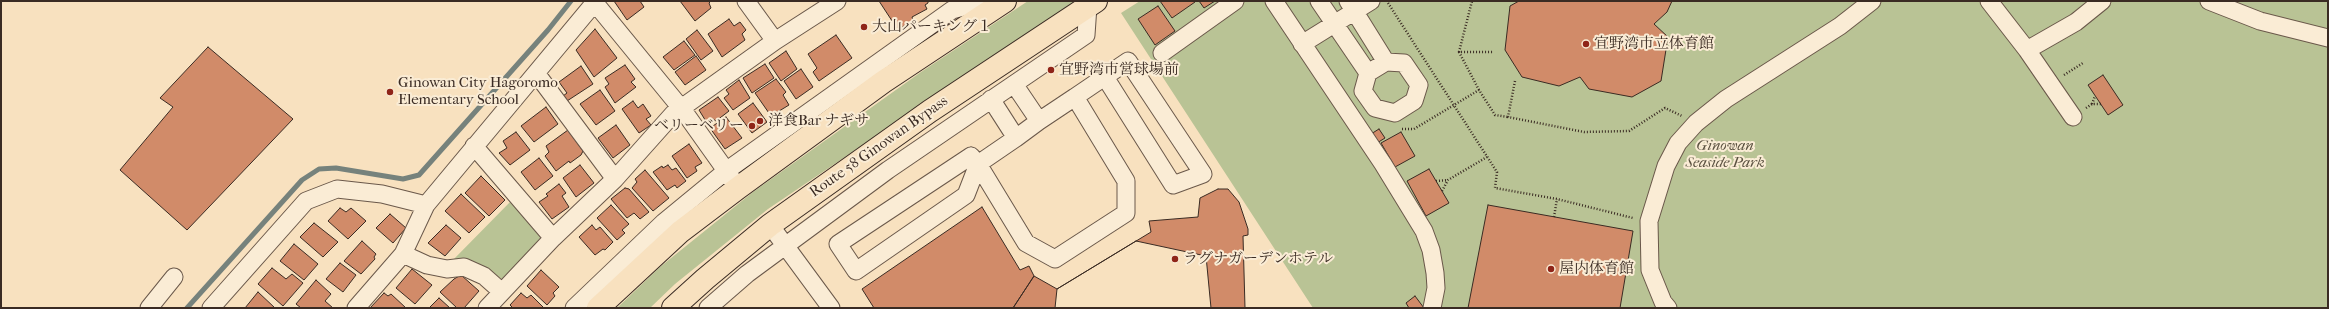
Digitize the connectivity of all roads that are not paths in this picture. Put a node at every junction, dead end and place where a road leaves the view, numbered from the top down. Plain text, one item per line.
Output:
1 (746, 1) edge
2 (837, 1) edge
3 (985, 1) edge
4 (1005, 1) edge
5 (1235, 1) edge
6 (1274, 1) edge
7 (1319, 1) edge
8 (1371, 1) edge
9 (1872, 1) edge
10 (1989, 1) edge
11 (2102, 1) edge
12 (2209, 1) edge
13 (595, 2) edge
14 (1092, 4) edge
15 (1351, 6) edge
16 (1335, 23) junction
17 (2328, 38) edge
18 (775, 41) junction
19 (1302, 44) junction
20 (2027, 50) junction
21 (1162, 53) dead end
22 (1386, 62) junction
23 (536, 73) junction
24 (1368, 73) junction
25 (1105, 77) junction
26 (1014, 84) junction
27 (1075, 97) junction
28 (991, 99) junction
29 (1369, 100) junction
30 (680, 108) junction
31 (1348, 113) junction
32 (2072, 117) dead end
33 (1039, 121) junction
34 (1016, 138) junction
35 (474, 146) junction
36 (978, 164) junction
37 (615, 179) junction
38 (732, 179) junction
39 (426, 205) junction
40 (770, 225) junction
41 (553, 238) junction
42 (785, 246) junction
43 (403, 254) junction
44 (174, 277) dead end
45 (502, 292) junction
46 (149, 308) edge
47 (211, 308) edge
48 (356, 308) edge
49 (487, 308) edge
50 (574, 308) edge
51 (598, 308) edge
52 (673, 308) edge
53 (708, 308) edge
54 (831, 308) edge
55 (1432, 308) edge
56 (1668, 308) edge

1 - 18 street
2 - 18 street
3 - 38 street
4 - 38 highway
5 - 21 street
6 - 19 street
7 - 16 street
8 - 15 street
9 - 56 street
10 - 20 street
11 - 20 street
12 - 17 street
13 - 23 street
13 - 30 street
14 - 26 street
14 - 40 highway, Route 58 Ginowan Bypass
15 - 16 street
15 - 22 street
16 - 19 street
16 - 24 street
18 - 30 street
19 - 31 street
20 - 32 street
22 - 24 street
22 - 29 street
23 - 35 street
23 - 37 street
24 - 29 street
25 - 25 street
25 - 27 street
26 - 28 street
26 - 33 street
27 - 33 street
27 - 36 street
28 - 34 street
28 - 42 street
29 - 31 street
30 - 37 street
30 - 38 street
31 - 55 street
33 - 34 street
34 - 36 street
35 - 39 street
35 - 41 street
36 - 36 street
37 - 41 street
38 - 50 street
38 - 51 highway
39 - 43 street
39 - 47 street
40 - 42 street
40 - 52 highway, Route 58 Ginowan Bypass
41 - 45 street
42 - 53 street
42 - 54 street
43 - 45 street
43 - 48 street
44 - 46 street
45 - 49 street

